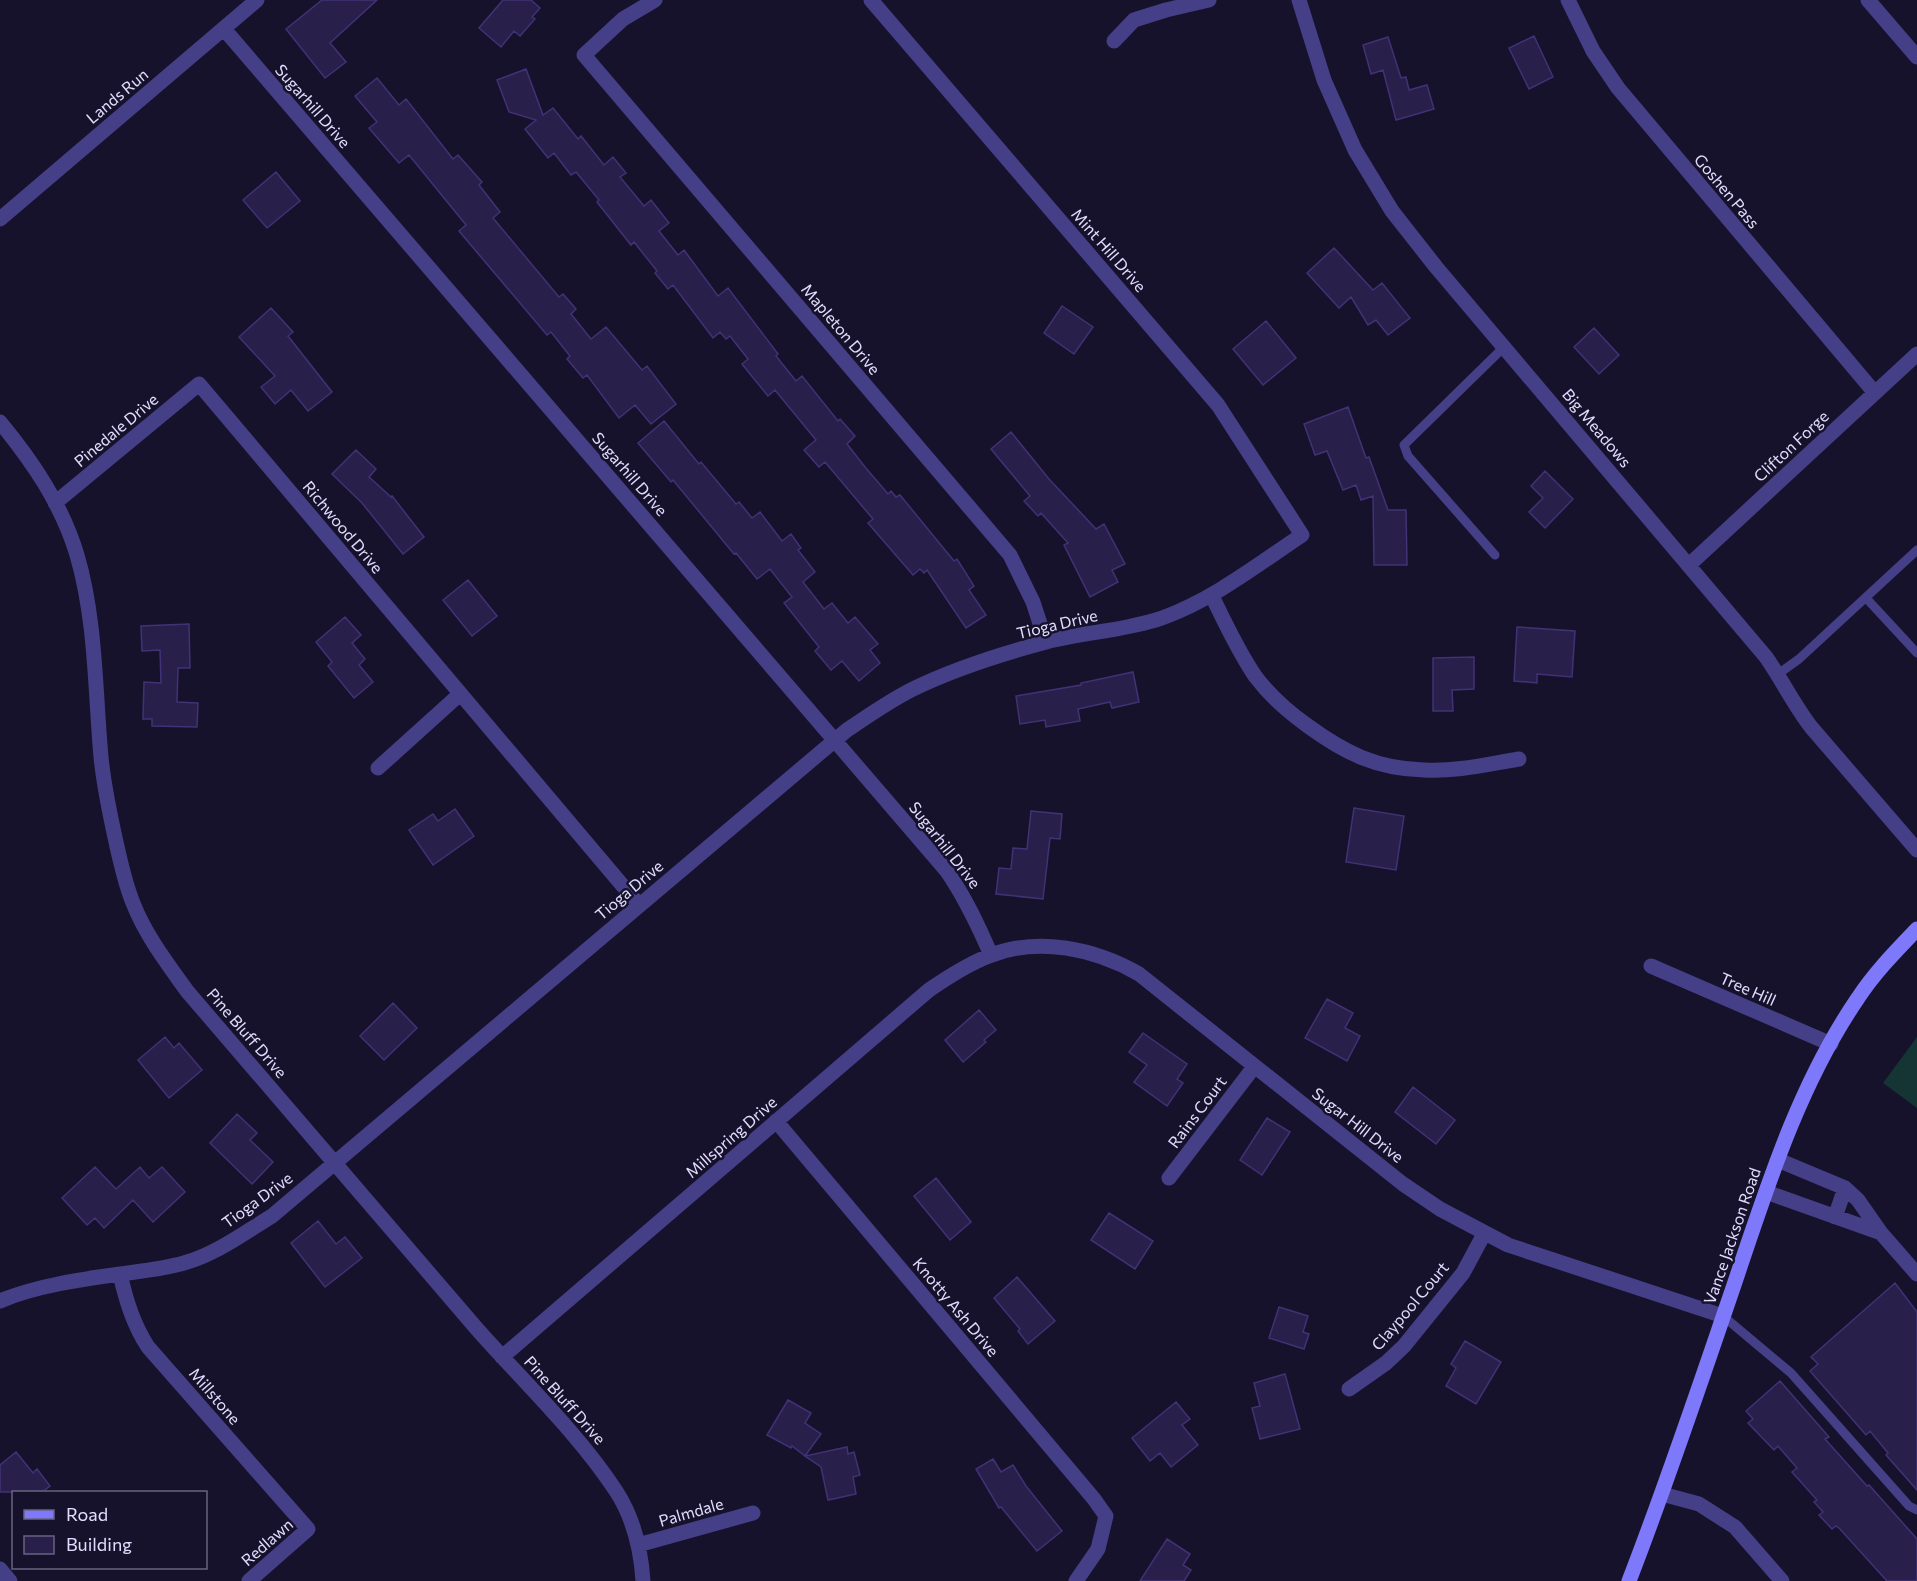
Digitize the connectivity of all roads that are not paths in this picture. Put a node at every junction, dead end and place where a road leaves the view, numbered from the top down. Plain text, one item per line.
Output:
1 (257, 0) edge
2 (655, 0) edge
3 (871, 0) edge
4 (1209, 0) edge
5 (1299, 0) edge
6 (1568, 0) edge
7 (1868, 0) edge
8 (224, 29) junction
9 (1114, 41) dead end
10 (1917, 57) edge
11 (0, 219) edge
12 (1504, 347) junction
13 (1917, 354) edge
14 (199, 384) joint
15 (1875, 393) junction
16 (0, 422) edge
17 (56, 503) junction
18 (1302, 535) joint
19 (1917, 550) edge
20 (1495, 555) dead end
21 (1689, 565) junction
22 (1212, 596) junction
23 (1866, 598) junction
24 (1046, 642) junction
25 (1917, 653) edge
26 (1778, 674) junction
27 (460, 694) junction
28 (834, 741) junction
29 (1519, 759) dead end
30 (378, 768) dead end
31 (1917, 850) edge
32 (639, 905) junction
33 (1917, 928) edge
34 (990, 955) junction
35 (1651, 966) dead end
36 (1831, 1044) junction
37 (1254, 1067) junction
38 (776, 1121) junction
39 (1778, 1160) junction
40 (335, 1164) junction
41 (1169, 1178) dead end
42 (1845, 1188) junction
43 (1766, 1192) junction
44 (1835, 1217) junction
45 (1881, 1233) junction
46 (1484, 1234) junction
47 (120, 1274) junction
48 (1917, 1274) edge
49 (0, 1301) edge
50 (1723, 1316) junction
51 (502, 1357) junction
52 (1349, 1389) dead end
53 (1662, 1494) junction
54 (1917, 1510) edge
55 (753, 1513) dead end
56 (308, 1529) joint
57 (638, 1545) junction
58 (0, 1569) edge
59 (10, 1581) edge
60 (249, 1581) edge
61 (643, 1581) edge
62 (1076, 1581) edge
63 (1629, 1581) edge
64 (1782, 1581) edge

1 - 8 street, Lands Run
2 - 24 street, Mapleton Drive
3 - 18 street, Mint Hill Drive
4 - 9 street
5 - 12 street, Big Meadows
6 - 15 street, Goshen Pass
7 - 10 street
8 - 11 street, Lands Run
8 - 28 street, Sugarhill Drive
12 - 20 lane
12 - 21 street, Big Meadows
13 - 15 street, Clifton Forge
14 - 17 street, Pinedale Drive
14 - 27 street, Richwood Drive
15 - 21 street, Clifton Forge
16 - 17 street, Pine Bluff Drive
17 - 40 street, Pine Bluff Drive
18 - 22 street, Tioga Drive
19 - 23 lane
21 - 26 street, Big Meadows
22 - 24 street, Tioga Drive
22 - 29 street
23 - 25 lane
23 - 26 lane
24 - 28 street, Tioga Drive
26 - 31 street, Big Meadows
27 - 30 street
27 - 32 street, Richwood Drive
28 - 32 street, Tioga Drive
28 - 34 street, Sugarhill Drive
32 - 40 street, Tioga Drive
33 - 36 main road, Vance Jackson Road
34 - 37 street, Sugar Hill Drive
34 - 38 street, Millspring Drive
35 - 36 street, Tree Hill
36 - 39 main road, Vance Jackson Road
37 - 41 street, Rains Court
37 - 46 street, Sugar Hill Drive
38 - 51 street, Millspring Drive
38 - 62 street, Knotty Ash Drive
39 - 42 street
39 - 43 main road, Vance Jackson Road
40 - 47 street, Tioga Drive
40 - 51 street, Pine Bluff Drive
42 - 44 street
42 - 45 street
43 - 44 street
43 - 50 main road, Vance Jackson Road
44 - 45 street
45 - 48 street
46 - 50 street, Sugar Hill Drive
46 - 52 street, Claypool Court
47 - 49 street, Tioga Drive
47 - 56 street, Millstone
50 - 53 main road, Vance Jackson Road
50 - 54 lane
51 - 57 street, Pine Bluff Drive
53 - 63 main road, Vance Jackson Road
53 - 64 street
55 - 57 street, Palmdale
56 - 60 street, Redlawn
57 - 61 street, Pine Bluff Drive
58 - 59 street

